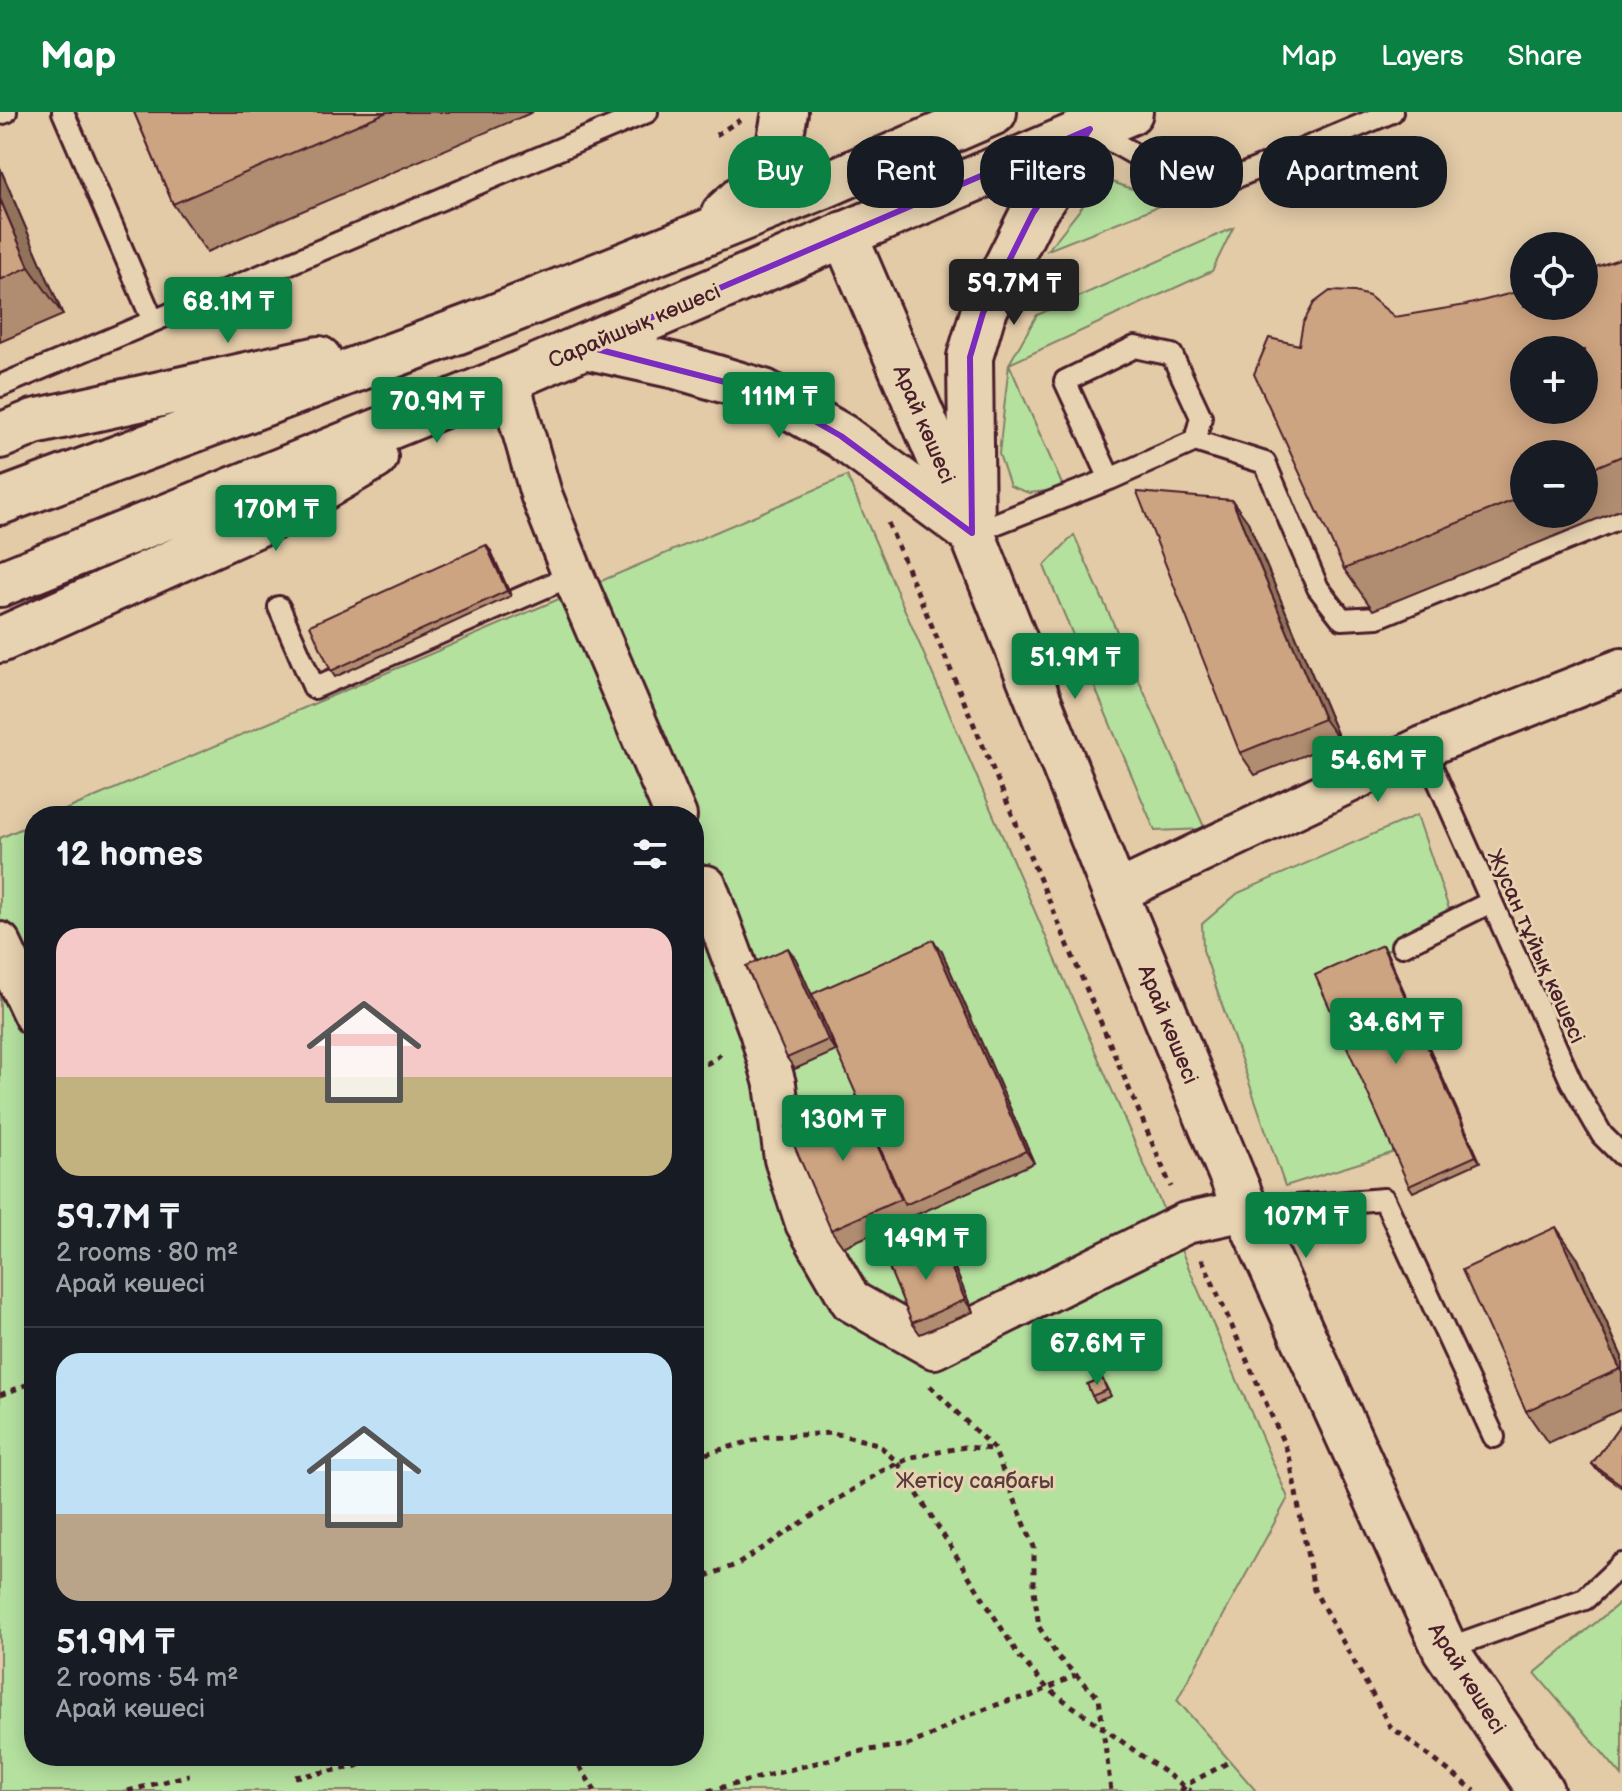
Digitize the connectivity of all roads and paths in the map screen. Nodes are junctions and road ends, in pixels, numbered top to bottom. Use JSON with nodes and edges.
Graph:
{"nodes":[{"id":1,"x":6,"y":112,"type":"edge"},
{"id":2,"x":63,"y":112,"type":"edge"},
{"id":3,"x":647,"y":112,"type":"edge"},
{"id":4,"x":788,"y":112,"type":"edge"},
{"id":5,"x":994,"y":112,"type":"edge"},
{"id":6,"x":1130,"y":112,"type":"edge"},
{"id":7,"x":1392,"y":112,"type":"edge"},
{"id":8,"x":0,"y":114,"type":"edge"},
{"id":9,"x":740,"y":120,"type":"dead end"},
{"id":10,"x":1090,"y":129,"type":"junction"},
{"id":11,"x":716,"y":135,"type":"dead end"},
{"id":12,"x":799,"y":136,"type":"edge"},
{"id":13,"x":831,"y":183,"type":"edge"},
{"id":14,"x":831,"y":204,"type":"edge"},
{"id":15,"x":767,"y":208,"type":"edge"},
{"id":16,"x":844,"y":234,"type":"junction"},
{"id":17,"x":690,"y":238,"type":"junction"},
{"id":18,"x":153,"y":321,"type":"junction"},
{"id":19,"x":477,"y":324,"type":"junction"},
{"id":20,"x":585,"y":346,"type":"junction"},
{"id":21,"x":508,"y":379,"type":"junction"},
{"id":22,"x":0,"y":386,"type":"edge"},
{"id":23,"x":0,"y":436,"type":"edge"},
{"id":24,"x":1195,"y":441,"type":"junction"},
{"id":25,"x":1110,"y":479,"type":"junction"},
{"id":26,"x":0,"y":502,"type":"edge"},
{"id":27,"x":1622,"y":517,"type":"edge"},
{"id":28,"x":886,"y":518,"type":"dead end"},
{"id":29,"x":972,"y":533,"type":"junction"},
{"id":30,"x":573,"y":575,"type":"junction"},
{"id":31,"x":0,"y":584,"type":"edge"},
{"id":32,"x":279,"y":607,"type":"dead end"},
{"id":33,"x":0,"y":640,"type":"edge"},
{"id":34,"x":1622,"y":669,"type":"edge"},
{"id":35,"x":1423,"y":747,"type":"junction"},
{"id":36,"x":672,"y":806,"type":"edge"},
{"id":37,"x":704,"y":893,"type":"edge"},
{"id":38,"x":1115,"y":893,"type":"junction"},
{"id":39,"x":1491,"y":902,"type":"junction"},
{"id":40,"x":0,"y":943,"type":"edge"},
{"id":41,"x":1402,"y":946,"type":"dead end"},
{"id":42,"x":24,"y":994,"type":"edge"},
{"id":43,"x":1622,"y":1155,"type":"edge"},
{"id":44,"x":1246,"y":1210,"type":"junction"},
{"id":45,"x":1186,"y":1223,"type":"junction"},
{"id":46,"x":934,"y":1348,"type":"junction"},
{"id":47,"x":24,"y":1386,"type":"edge"},
{"id":48,"x":0,"y":1395,"type":"edge"},
{"id":49,"x":1494,"y":1437,"type":"dead end"},
{"id":50,"x":994,"y":1449,"type":"junction"},
{"id":51,"x":704,"y":1454,"type":"edge"},
{"id":52,"x":898,"y":1463,"type":"junction"},
{"id":53,"x":1622,"y":1564,"type":"edge"},
{"id":54,"x":704,"y":1577,"type":"edge"},
{"id":55,"x":1445,"y":1649,"type":"junction"},
{"id":56,"x":1076,"y":1675,"type":"junction"},
{"id":57,"x":1047,"y":1688,"type":"junction"},
{"id":58,"x":1102,"y":1727,"type":"junction"},
{"id":59,"x":1231,"y":1761,"type":"dead end"},
{"id":60,"x":356,"y":1766,"type":"edge"},
{"id":61,"x":579,"y":1766,"type":"edge"},
{"id":62,"x":189,"y":1775,"type":"dead end"},
{"id":63,"x":295,"y":1777,"type":"dead end"},
{"id":64,"x":1188,"y":1788,"type":"edge"},
{"id":65,"x":128,"y":1791,"type":"edge"},
{"id":66,"x":595,"y":1791,"type":"edge"},
{"id":67,"x":708,"y":1791,"type":"edge"},
{"id":68,"x":1111,"y":1791,"type":"edge"},
{"id":69,"x":1181,"y":1791,"type":"edge"},
{"id":70,"x":1475,"y":1791,"type":"edge"},
{"id":71,"x":1541,"y":1791,"type":"edge"}],
"edges":[{"from":1,"to":8,"type":"lane"},
{"from":2,"to":18,"type":"lane"},
{"from":3,"to":18,"type":"lane"},
{"from":4,"to":12,"type":"main road","name":"Арай көшесі"},
{"from":4,"to":17,"type":"main road"},
{"from":5,"to":13,"type":"main road"},
{"from":6,"to":10,"type":"main road","name":"Сарайшық көшесі"},
{"from":7,"to":10,"type":"lane"},
{"from":9,"to":11,"type":"path"},
{"from":10,"to":16,"type":"main road","name":"Сарайшық көшесі"},
{"from":10,"to":29,"type":"main road"},
{"from":14,"to":16,"type":"main road","name":"Арай көшесі"},
{"from":15,"to":17,"type":"main road"},
{"from":16,"to":20,"type":"main road","name":"Сарайшық көшесі"},
{"from":16,"to":29,"type":"main road","name":"Арай көшесі"},
{"from":17,"to":19,"type":"main road"},
{"from":18,"to":22,"type":"lane"},
{"from":19,"to":23,"type":"main road"},
{"from":19,"to":26,"type":"main road"},
{"from":20,"to":21,"type":"main road","name":"Сарайшық көшесі"},
{"from":20,"to":29,"type":"main road"},
{"from":21,"to":30,"type":"street"},
{"from":21,"to":31,"type":"main road","name":"Сарайшық көшесі"},
{"from":21,"to":33,"type":"main road"},
{"from":24,"to":25,"type":"lane"},
{"from":24,"to":25,"type":"lane"},
{"from":24,"to":27,"type":"lane"},
{"from":25,"to":29,"type":"lane"},
{"from":28,"to":45,"type":"path"},
{"from":29,"to":38,"type":"main road","name":"Арай көшесі"},
{"from":30,"to":32,"type":"lane"},
{"from":30,"to":36,"type":"street"},
{"from":34,"to":35,"type":"street"},
{"from":35,"to":38,"type":"street"},
{"from":35,"to":39,"type":"lane","name":"Жусан тұйық көшесі"},
{"from":37,"to":46,"type":"street"},
{"from":38,"to":44,"type":"main road","name":"Арай көшесі"},
{"from":39,"to":41,"type":"lane"},
{"from":39,"to":43,"type":"lane","name":"Жусан тұйық көшесі"},
{"from":40,"to":42,"type":"street"},
{"from":44,"to":45,"type":"street"},
{"from":44,"to":49,"type":"lane"},
{"from":44,"to":55,"type":"main road","name":"Арай көшесі"},
{"from":45,"to":46,"type":"street"},
{"from":45,"to":70,"type":"path"},
{"from":46,"to":50,"type":"path"},
{"from":47,"to":48,"type":"path"},
{"from":50,"to":52,"type":"path"},
{"from":50,"to":56,"type":"path"},
{"from":51,"to":52,"type":"path"},
{"from":52,"to":54,"type":"path"},
{"from":52,"to":57,"type":"path"},
{"from":53,"to":55,"type":"lane"},
{"from":55,"to":71,"type":"main road","name":"Арай көшесі"},
{"from":56,"to":57,"type":"path"},
{"from":56,"to":58,"type":"path"},
{"from":57,"to":58,"type":"path"},
{"from":57,"to":67,"type":"path"},
{"from":58,"to":64,"type":"path"},
{"from":58,"to":68,"type":"path"},
{"from":59,"to":64,"type":"path"},
{"from":60,"to":63,"type":"path"},
{"from":61,"to":66,"type":"path"},
{"from":62,"to":65,"type":"path"},
{"from":64,"to":69,"type":"path"}]}
